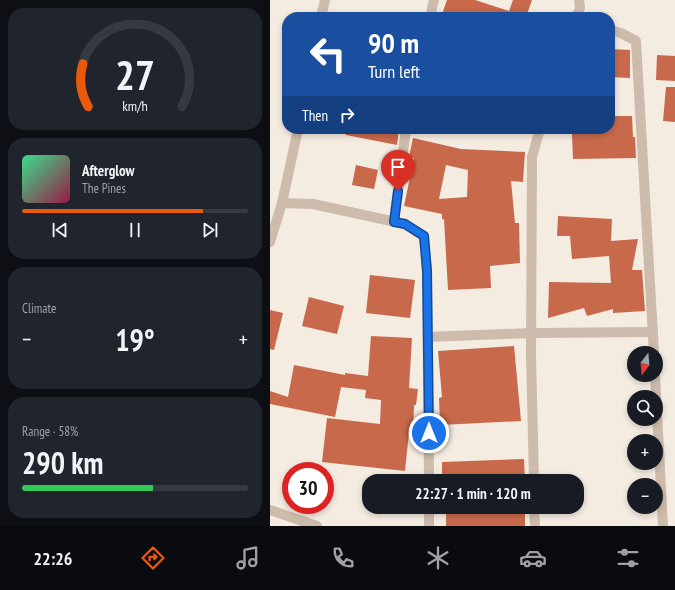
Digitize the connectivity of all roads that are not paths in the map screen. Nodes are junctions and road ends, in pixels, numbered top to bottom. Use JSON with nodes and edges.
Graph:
{"nodes":[{"id":1,"x":325,"y":0,"type":"edge"},
{"id":2,"x":434,"y":0,"type":"edge"},
{"id":3,"x":579,"y":0,"type":"edge"},
{"id":4,"x":322,"y":12,"type":"edge"},
{"id":5,"x":431,"y":12,"type":"edge"},
{"id":6,"x":578,"y":12,"type":"edge"},
{"id":7,"x":615,"y":31,"type":"edge"},
{"id":8,"x":297,"y":134,"type":"edge"},
{"id":9,"x":405,"y":134,"type":"edge"},
{"id":10,"x":539,"y":134,"type":"edge"},
{"id":11,"x":282,"y":203,"type":"junction"},
{"id":12,"x":394,"y":222,"type":"junction"},
{"id":13,"x":270,"y":242,"type":"edge"},
{"id":14,"x":653,"y":332,"type":"junction"},
{"id":15,"x":531,"y":333,"type":"junction"},
{"id":16,"x":428,"y":337,"type":"junction"},
{"id":17,"x":654,"y":346,"type":"edge"},
{"id":18,"x":655,"y":382,"type":"edge"},
{"id":19,"x":429,"y":474,"type":"edge"},
{"id":20,"x":534,"y":474,"type":"edge"},
{"id":21,"x":270,"y":510,"type":"edge"},
{"id":22,"x":429,"y":514,"type":"edge"},
{"id":23,"x":534,"y":514,"type":"edge"},
{"id":24,"x":317,"y":526,"type":"edge"},
{"id":25,"x":429,"y":526,"type":"edge"},
{"id":26,"x":534,"y":526,"type":"edge"},
{"id":27,"x":663,"y":526,"type":"edge"}],
"edges":[{"from":1,"to":4,"type":"street"},
{"from":2,"to":5,"type":"street"},
{"from":3,"to":6,"type":"street"},
{"from":7,"to":14,"type":"street"},
{"from":8,"to":11,"type":"street"},
{"from":9,"to":12,"type":"street"},
{"from":10,"to":15,"type":"street"},
{"from":11,"to":12,"type":"street"},
{"from":11,"to":13,"type":"street"},
{"from":12,"to":16,"type":"street"},
{"from":14,"to":15,"type":"street"},
{"from":14,"to":17,"type":"street"},
{"from":15,"to":16,"type":"street"},
{"from":15,"to":20,"type":"street"},
{"from":16,"to":19,"type":"street"},
{"from":18,"to":27,"type":"street"},
{"from":21,"to":24,"type":"street"},
{"from":22,"to":25,"type":"street"},
{"from":23,"to":26,"type":"street"}]}
